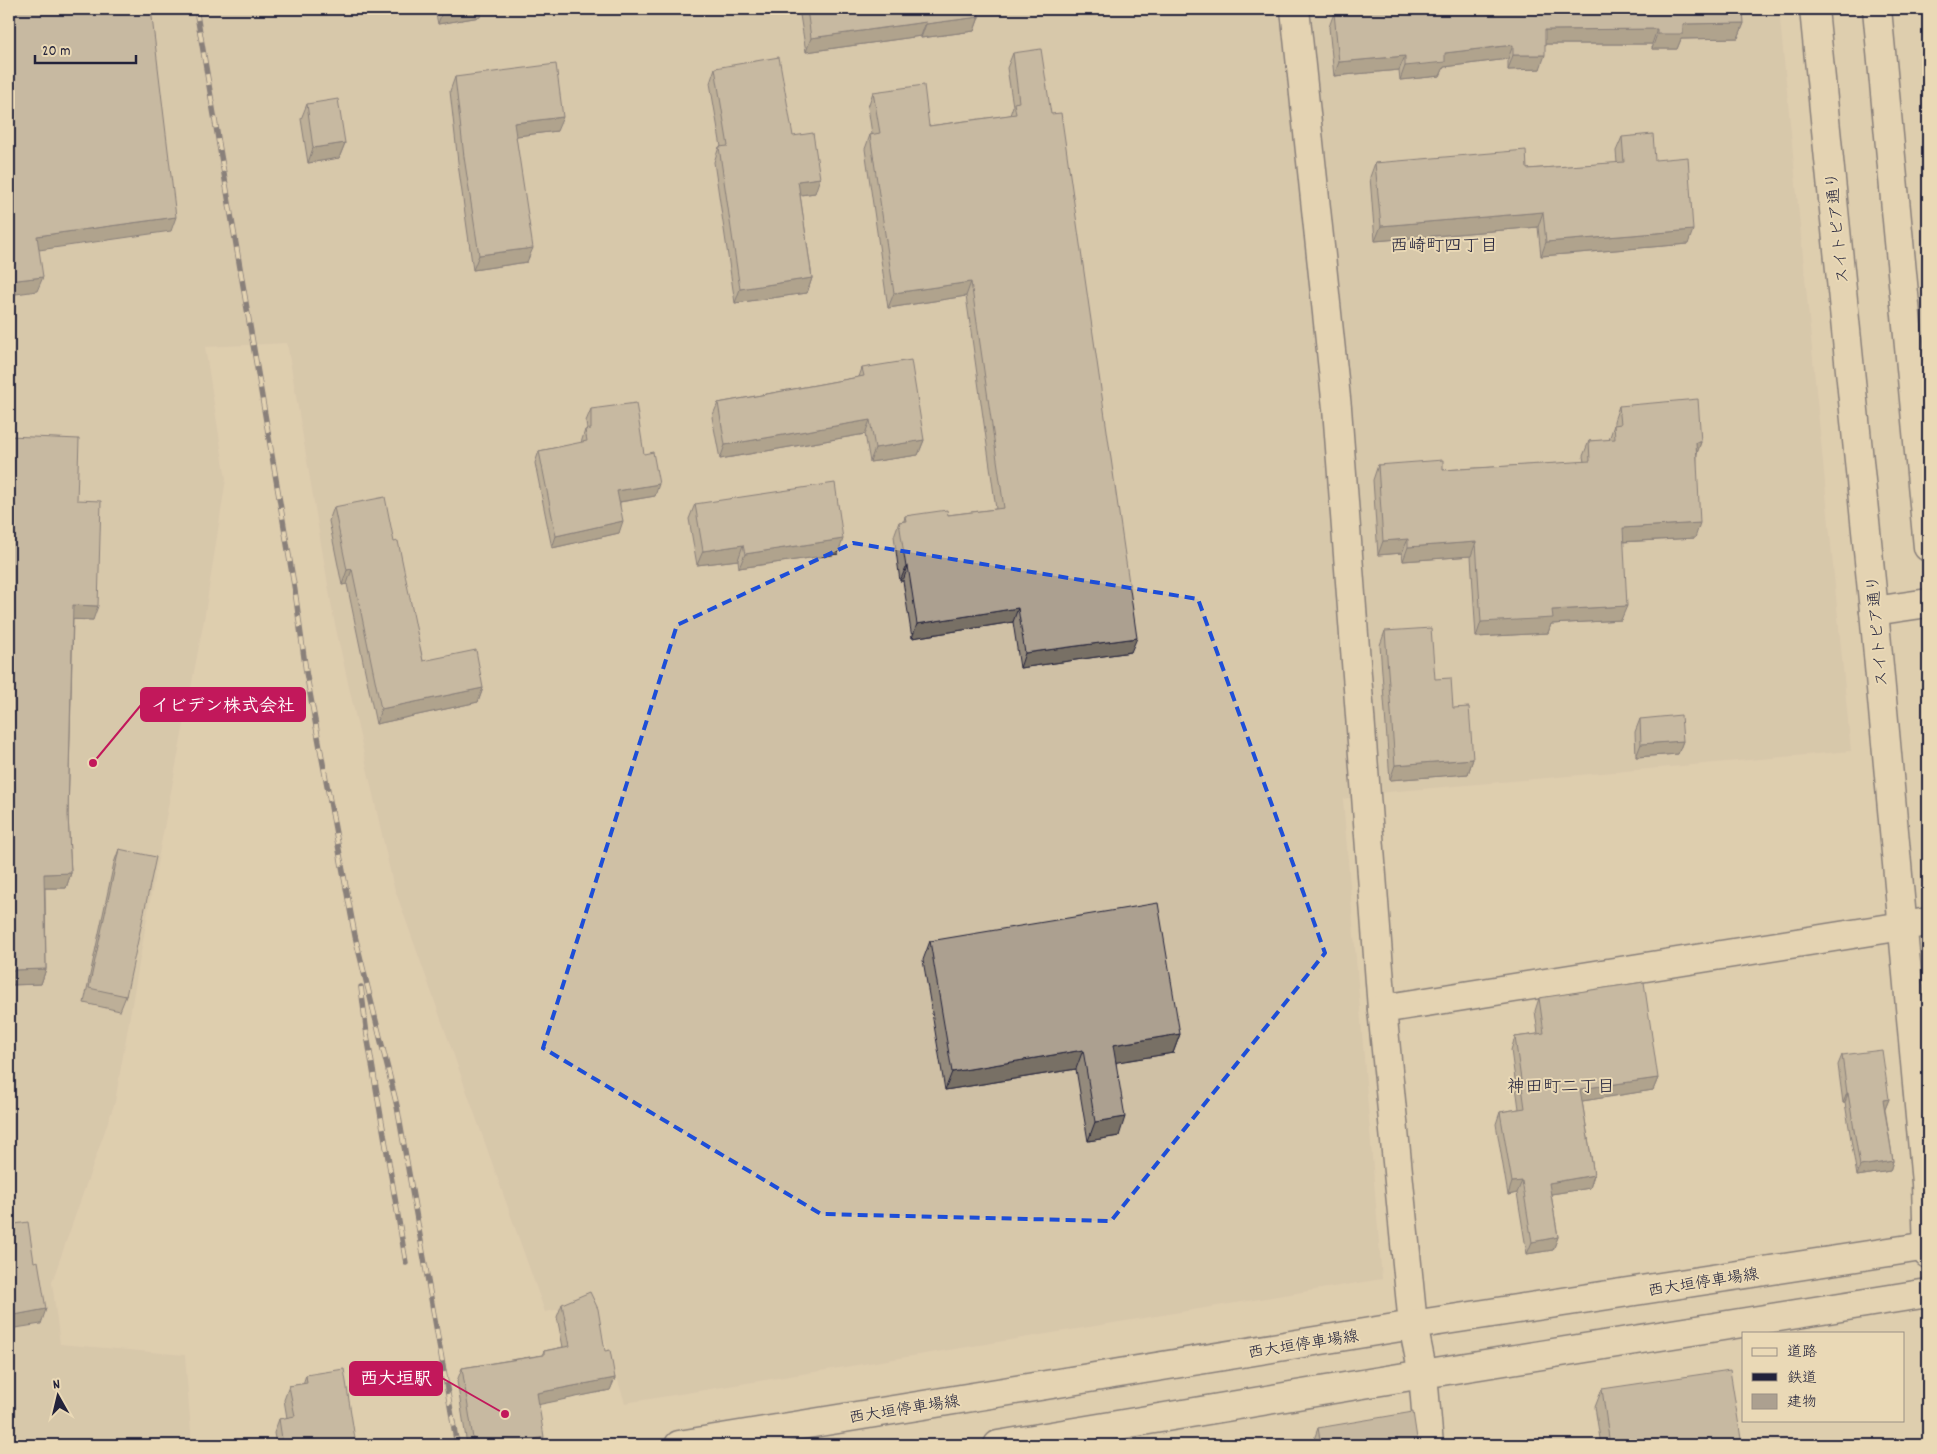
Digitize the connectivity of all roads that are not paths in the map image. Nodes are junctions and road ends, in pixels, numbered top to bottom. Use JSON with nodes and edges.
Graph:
{"nodes":[{"id":1,"x":1295,"y":9,"type":"edge"},
{"id":2,"x":1814,"y":9,"type":"edge"},
{"id":3,"x":1877,"y":9,"type":"edge"},
{"id":4,"x":1928,"y":547,"type":"edge"},
{"id":5,"x":1928,"y":603,"type":"edge"},
{"id":6,"x":1874,"y":611,"type":"junction"},
{"id":7,"x":1915,"y":924,"type":"edge"},
{"id":8,"x":1382,"y":1008,"type":"junction"},
{"id":9,"x":1928,"y":1246,"type":"edge"},
{"id":10,"x":1928,"y":1254,"type":"edge"},
{"id":11,"x":1928,"y":1293,"type":"edge"},
{"id":12,"x":1413,"y":1325,"type":"junction"},
{"id":13,"x":1423,"y":1374,"type":"junction"},
{"id":14,"x":679,"y":1445,"type":"edge"},
{"id":15,"x":998,"y":1445,"type":"edge"},
{"id":16,"x":1429,"y":1445,"type":"edge"}],
"edges":[{"from":1,"to":8,"type":"street"},
{"from":2,"to":6,"type":"street","name":"スイトピア通り"},
{"from":3,"to":4,"type":"street"},
{"from":5,"to":6,"type":"street"},
{"from":6,"to":7,"type":"street","name":"スイトピア通り"},
{"from":7,"to":8,"type":"street"},
{"from":7,"to":9,"type":"street","name":"スイトピア通り"},
{"from":8,"to":12,"type":"street"},
{"from":9,"to":10,"type":"street","name":"スイトピア通り"},
{"from":9,"to":12,"type":"street","name":"西大垣停車場線"},
{"from":11,"to":13,"type":"street"},
{"from":12,"to":13,"type":"street"},
{"from":12,"to":14,"type":"street","name":"西大垣停車場線"},
{"from":13,"to":15,"type":"street"},
{"from":13,"to":16,"type":"street"}]}
